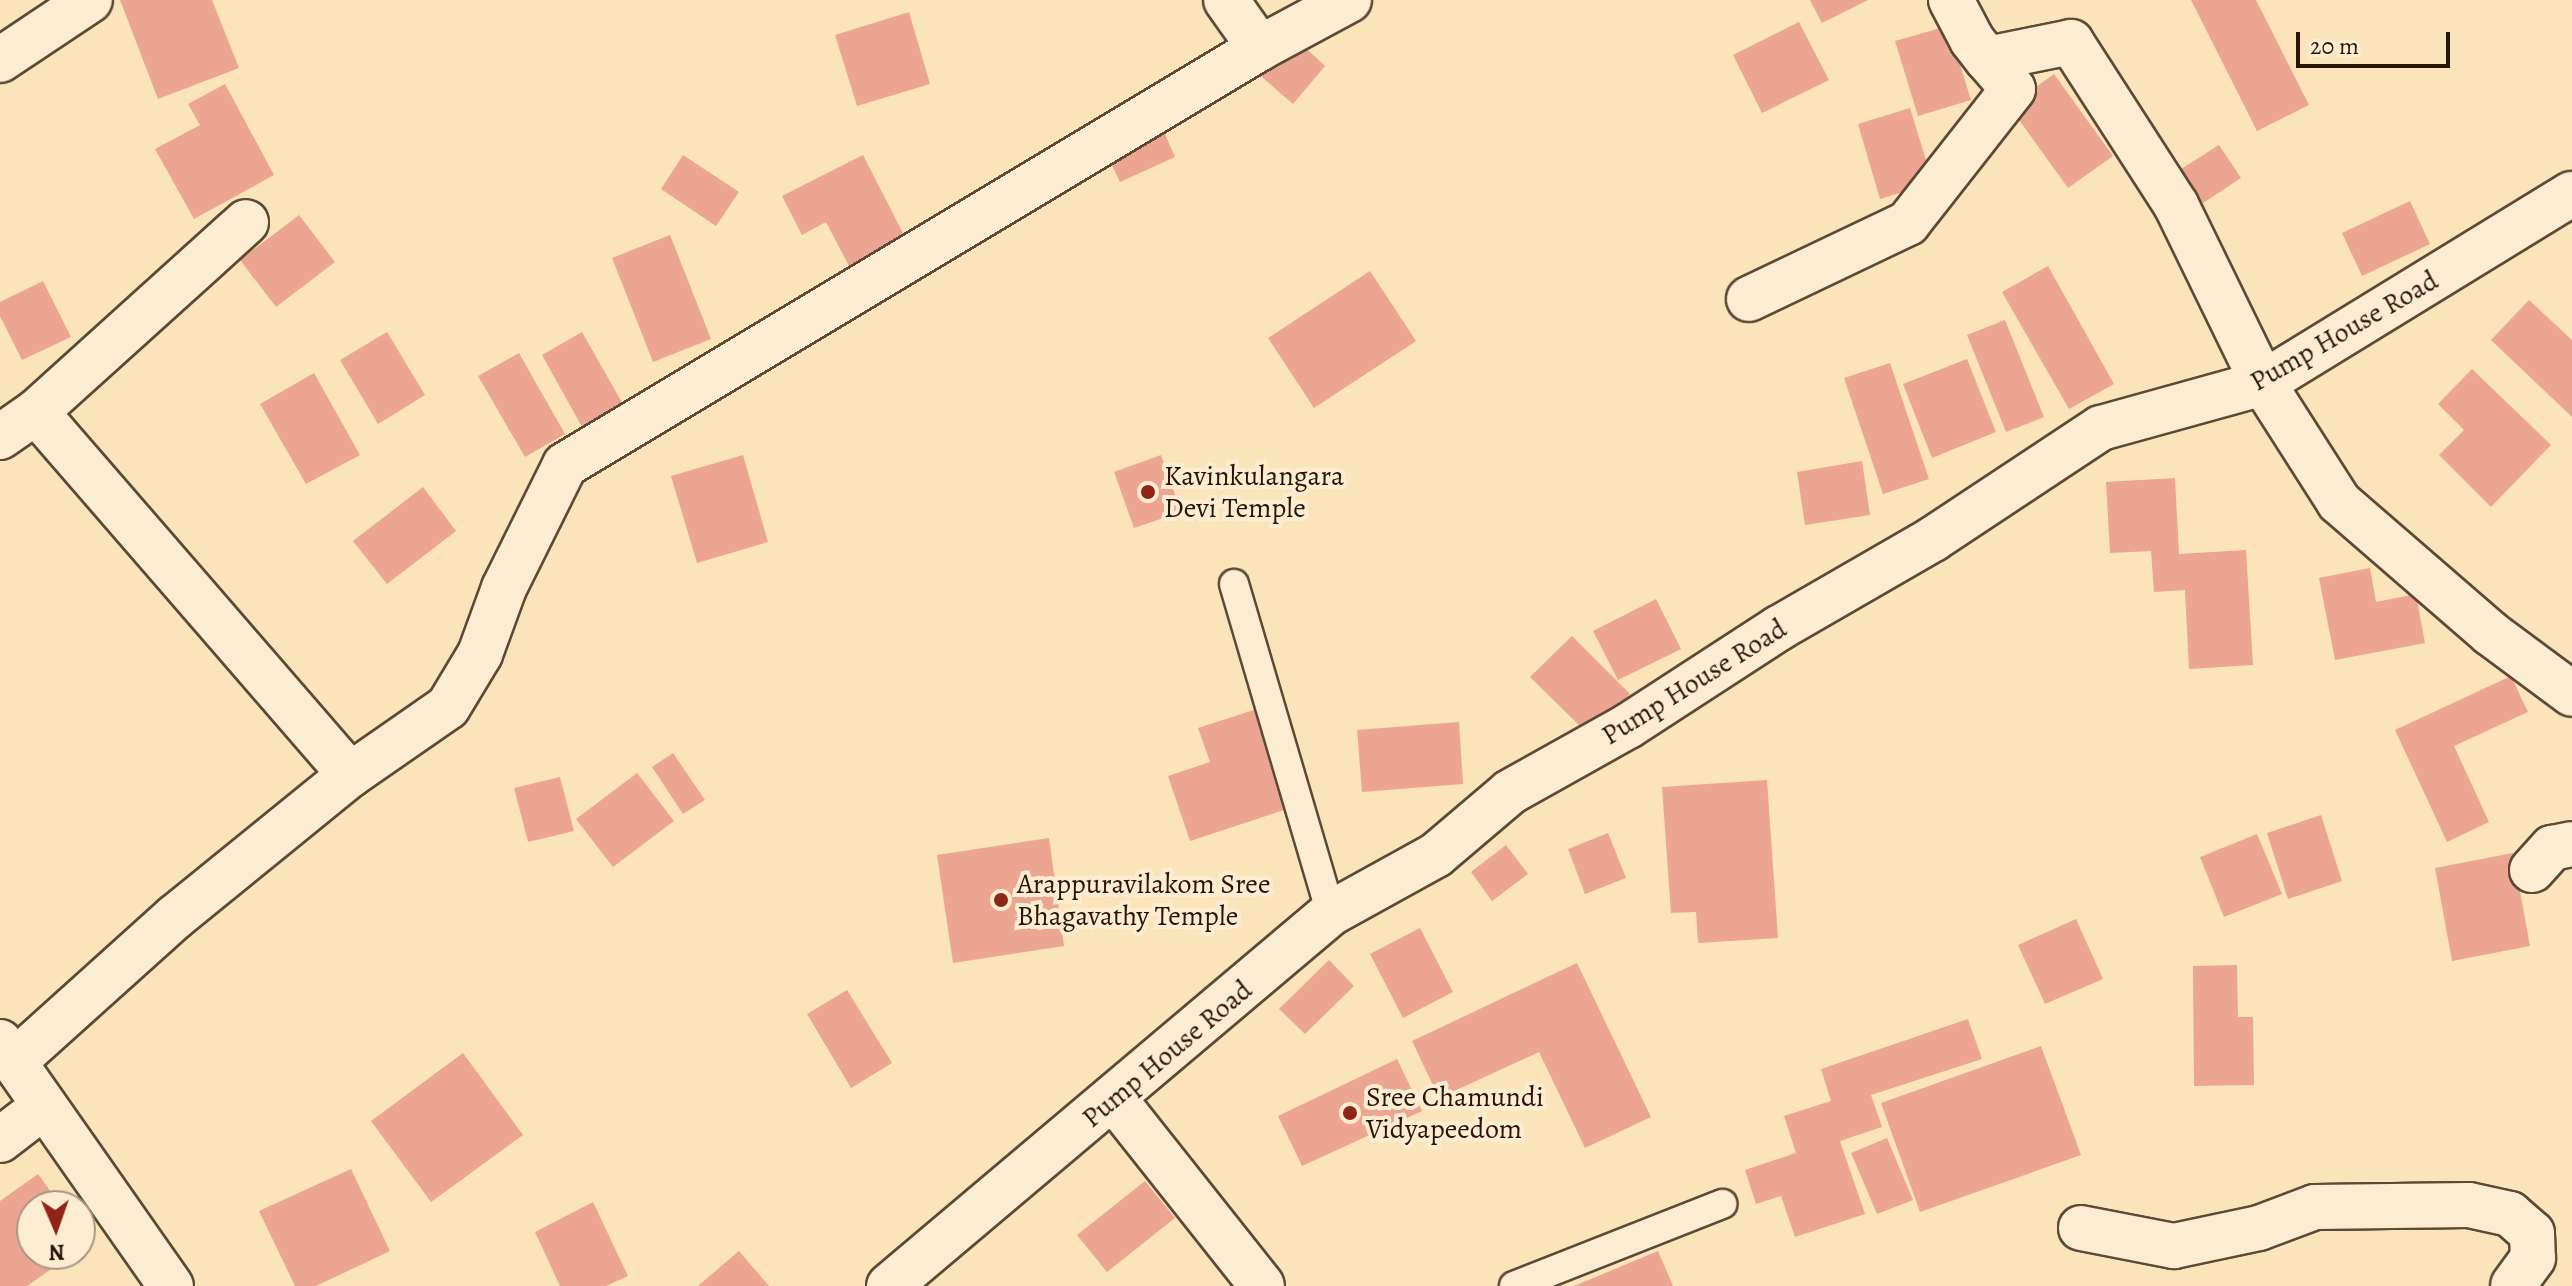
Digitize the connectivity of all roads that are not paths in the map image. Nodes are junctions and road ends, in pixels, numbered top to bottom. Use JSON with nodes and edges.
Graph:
{"nodes":[{"id":1,"x":90,"y":0,"type":"edge"},
{"id":2,"x":1226,"y":0,"type":"edge"},
{"id":3,"x":1349,"y":0,"type":"edge"},
{"id":4,"x":1951,"y":0,"type":"edge"},
{"id":5,"x":1260,"y":48,"type":"junction"},
{"id":6,"x":1987,"y":59,"type":"junction"},
{"id":7,"x":0,"y":60,"type":"edge"},
{"id":8,"x":2572,"y":194,"type":"edge"},
{"id":9,"x":246,"y":222,"type":"dead end"},
{"id":10,"x":1749,"y":299,"type":"dead end"},
{"id":11,"x":2263,"y":383,"type":"junction"},
{"id":12,"x":36,"y":412,"type":"junction"},
{"id":13,"x":0,"y":437,"type":"edge"},
{"id":14,"x":1234,"y":584,"type":"dead end"},
{"id":15,"x":2572,"y":694,"type":"edge"},
{"id":16,"x":350,"y":775,"type":"junction"},
{"id":17,"x":2572,"y":844,"type":"edge"},
{"id":18,"x":2532,"y":870,"type":"dead end"},
{"id":19,"x":1331,"y":913,"type":"junction"},
{"id":20,"x":8,"y":1051,"type":"edge"},
{"id":21,"x":1114,"y":1099,"type":"junction"},
{"id":22,"x":43,"y":1107,"type":"junction"},
{"id":23,"x":0,"y":1140,"type":"edge"},
{"id":24,"x":1722,"y":1204,"type":"dead end"},
{"id":25,"x":2081,"y":1228,"type":"dead end"},
{"id":26,"x":904,"y":1281,"type":"edge"},
{"id":27,"x":171,"y":1286,"type":"edge"},
{"id":28,"x":1262,"y":1286,"type":"edge"},
{"id":29,"x":1514,"y":1286,"type":"edge"},
{"id":30,"x":2513,"y":1286,"type":"edge"}],
"edges":[{"from":1,"to":7,"type":"street"},
{"from":2,"to":5,"type":"street"},
{"from":3,"to":5,"type":"street"},
{"from":4,"to":6,"type":"street"},
{"from":5,"to":16,"type":"street"},
{"from":6,"to":10,"type":"street"},
{"from":6,"to":11,"type":"street"},
{"from":8,"to":11,"type":"street","name":"Pump House Road"},
{"from":9,"to":12,"type":"street"},
{"from":11,"to":15,"type":"street"},
{"from":11,"to":19,"type":"street","name":"Pump House Road"},
{"from":12,"to":13,"type":"street"},
{"from":12,"to":16,"type":"street"},
{"from":14,"to":19,"type":"lane"},
{"from":16,"to":20,"type":"street"},
{"from":17,"to":18,"type":"street"},
{"from":19,"to":21,"type":"street","name":"Pump House Road"},
{"from":20,"to":22,"type":"street"},
{"from":21,"to":26,"type":"street","name":"Pump House Road"},
{"from":21,"to":28,"type":"street"},
{"from":22,"to":23,"type":"street"},
{"from":22,"to":27,"type":"street"},
{"from":24,"to":29,"type":"lane"},
{"from":25,"to":30,"type":"street"}]}
